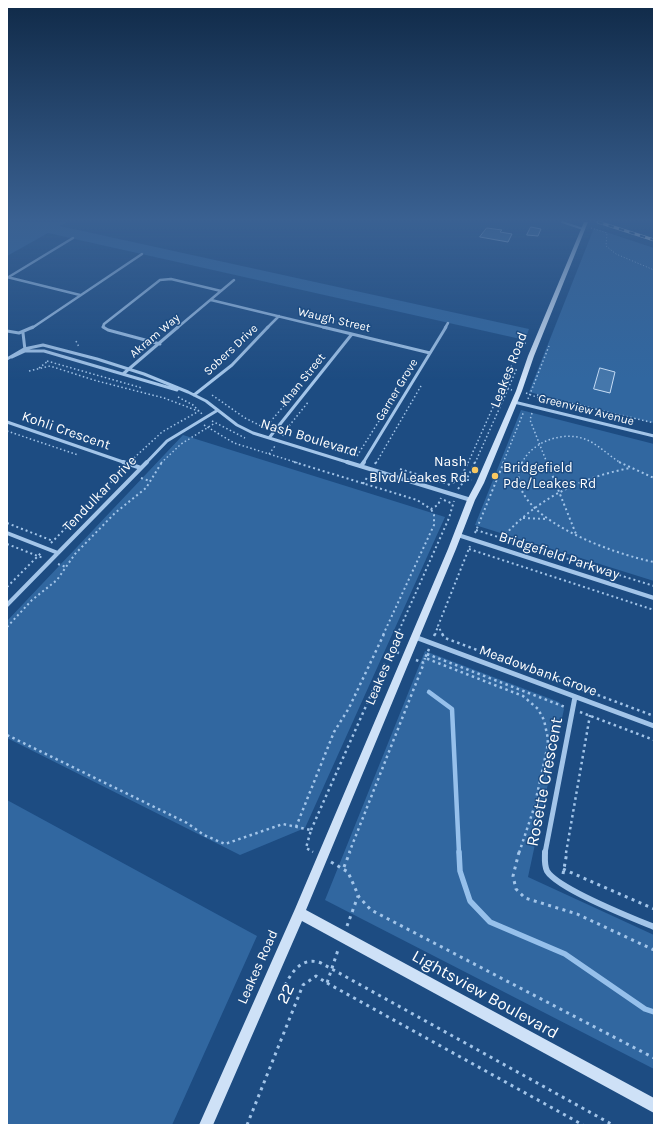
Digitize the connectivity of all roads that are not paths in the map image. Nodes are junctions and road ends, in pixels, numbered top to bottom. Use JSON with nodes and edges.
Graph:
{"nodes":[{"id":1,"x":111,"y":275,"type":"edge"},
{"id":2,"x":565,"y":275,"type":"edge"},
{"id":3,"x":7,"y":277,"type":"edge"},
{"id":4,"x":234,"y":280,"type":"dead end"},
{"id":5,"x":221,"y":291,"type":"junction"},
{"id":6,"x":80,"y":295,"type":"junction"},
{"id":7,"x":211,"y":300,"type":"junction"},
{"id":8,"x":279,"y":316,"type":"junction"},
{"id":9,"x":448,"y":322,"type":"dead end"},
{"id":10,"x":7,"y":331,"type":"edge"},
{"id":11,"x":23,"y":333,"type":"junction"},
{"id":12,"x":352,"y":334,"type":"junction"},
{"id":13,"x":160,"y":344,"type":"junction"},
{"id":14,"x":25,"y":350,"type":"junction"},
{"id":15,"x":430,"y":353,"type":"junction"},
{"id":16,"x":7,"y":359,"type":"edge"},
{"id":17,"x":130,"y":369,"type":"junction"},
{"id":18,"x":123,"y":374,"type":"junction"},
{"id":19,"x":194,"y":395,"type":"junction"},
{"id":20,"x":514,"y":402,"type":"junction"},
{"id":21,"x":218,"y":410,"type":"junction"},
{"id":22,"x":7,"y":422,"type":"edge"},
{"id":23,"x":654,"y":436,"type":"edge"},
{"id":24,"x":269,"y":438,"type":"junction"},
{"id":25,"x":361,"y":466,"type":"junction"},
{"id":26,"x":141,"y":468,"type":"junction"},
{"id":27,"x":471,"y":500,"type":"junction"},
{"id":28,"x":7,"y":532,"type":"edge"},
{"id":29,"x":458,"y":535,"type":"junction"},
{"id":30,"x":58,"y":553,"type":"junction"},
{"id":31,"x":654,"y":598,"type":"edge"},
{"id":32,"x":7,"y":605,"type":"edge"},
{"id":33,"x":415,"y":637,"type":"junction"},
{"id":34,"x":575,"y":697,"type":"junction"},
{"id":35,"x":654,"y":726,"type":"edge"},
{"id":36,"x":299,"y":913,"type":"junction"},
{"id":37,"x":654,"y":927,"type":"edge"},
{"id":38,"x":654,"y":1106,"type":"edge"},
{"id":39,"x":206,"y":1125,"type":"edge"}],
"edges":[{"from":1,"to":6,"type":"street"},
{"from":2,"to":20,"type":"street","name":"Leakes Road"},
{"from":3,"to":6,"type":"street"},
{"from":4,"to":5,"type":"street","name":"Akram Way"},
{"from":5,"to":7,"type":"street","name":"Akram Way"},
{"from":5,"to":13,"type":"street"},
{"from":6,"to":11,"type":"street"},
{"from":7,"to":8,"type":"street","name":"Waugh Street"},
{"from":7,"to":13,"type":"street","name":"Akram Way"},
{"from":8,"to":12,"type":"street","name":"Waugh Street"},
{"from":8,"to":19,"type":"street","name":"Sobers Drive"},
{"from":9,"to":15,"type":"street","name":"Garner Grove"},
{"from":10,"to":11,"type":"street"},
{"from":11,"to":14,"type":"street"},
{"from":12,"to":15,"type":"street","name":"Waugh Street"},
{"from":12,"to":24,"type":"street","name":"Khan Street"},
{"from":13,"to":17,"type":"street","name":"Akram Way"},
{"from":14,"to":16,"type":"street"},
{"from":14,"to":17,"type":"street","name":"Nash Boulevard"},
{"from":14,"to":18,"type":"street","name":"Nash Boulevard"},
{"from":15,"to":25,"type":"street","name":"Garner Grove"},
{"from":17,"to":18,"type":"street","name":"Akram Way"},
{"from":17,"to":19,"type":"street","name":"Nash Boulevard"},
{"from":18,"to":19,"type":"street","name":"Nash Boulevard"},
{"from":19,"to":21,"type":"street","name":"Nash Boulevard"},
{"from":20,"to":23,"type":"street","name":"Greenview Avenue"},
{"from":20,"to":27,"type":"street","name":"Leakes Road"},
{"from":21,"to":24,"type":"street","name":"Nash Boulevard"},
{"from":21,"to":26,"type":"street","name":"Tendulkar Drive"},
{"from":22,"to":26,"type":"street","name":"Kohli Crescent"},
{"from":24,"to":25,"type":"street","name":"Nash Boulevard"},
{"from":25,"to":27,"type":"street","name":"Nash Boulevard"},
{"from":26,"to":30,"type":"street","name":"Tendulkar Drive"},
{"from":27,"to":29,"type":"street","name":"Leakes Road"},
{"from":28,"to":30,"type":"street"},
{"from":29,"to":31,"type":"street","name":"Bridgefield Parkway"},
{"from":29,"to":33,"type":"street","name":"Leakes Road"},
{"from":30,"to":32,"type":"street","name":"Tendulkar Drive"},
{"from":33,"to":34,"type":"street","name":"Meadowbank Grove"},
{"from":33,"to":36,"type":"street","name":"Leakes Road"},
{"from":34,"to":35,"type":"street","name":"Meadowbank Grove"},
{"from":34,"to":37,"type":"street","name":"Rosette Crescent"},
{"from":36,"to":38,"type":"street","name":"Lightsview Boulevard"},
{"from":36,"to":39,"type":"street","name":"Leakes Road"}]}
